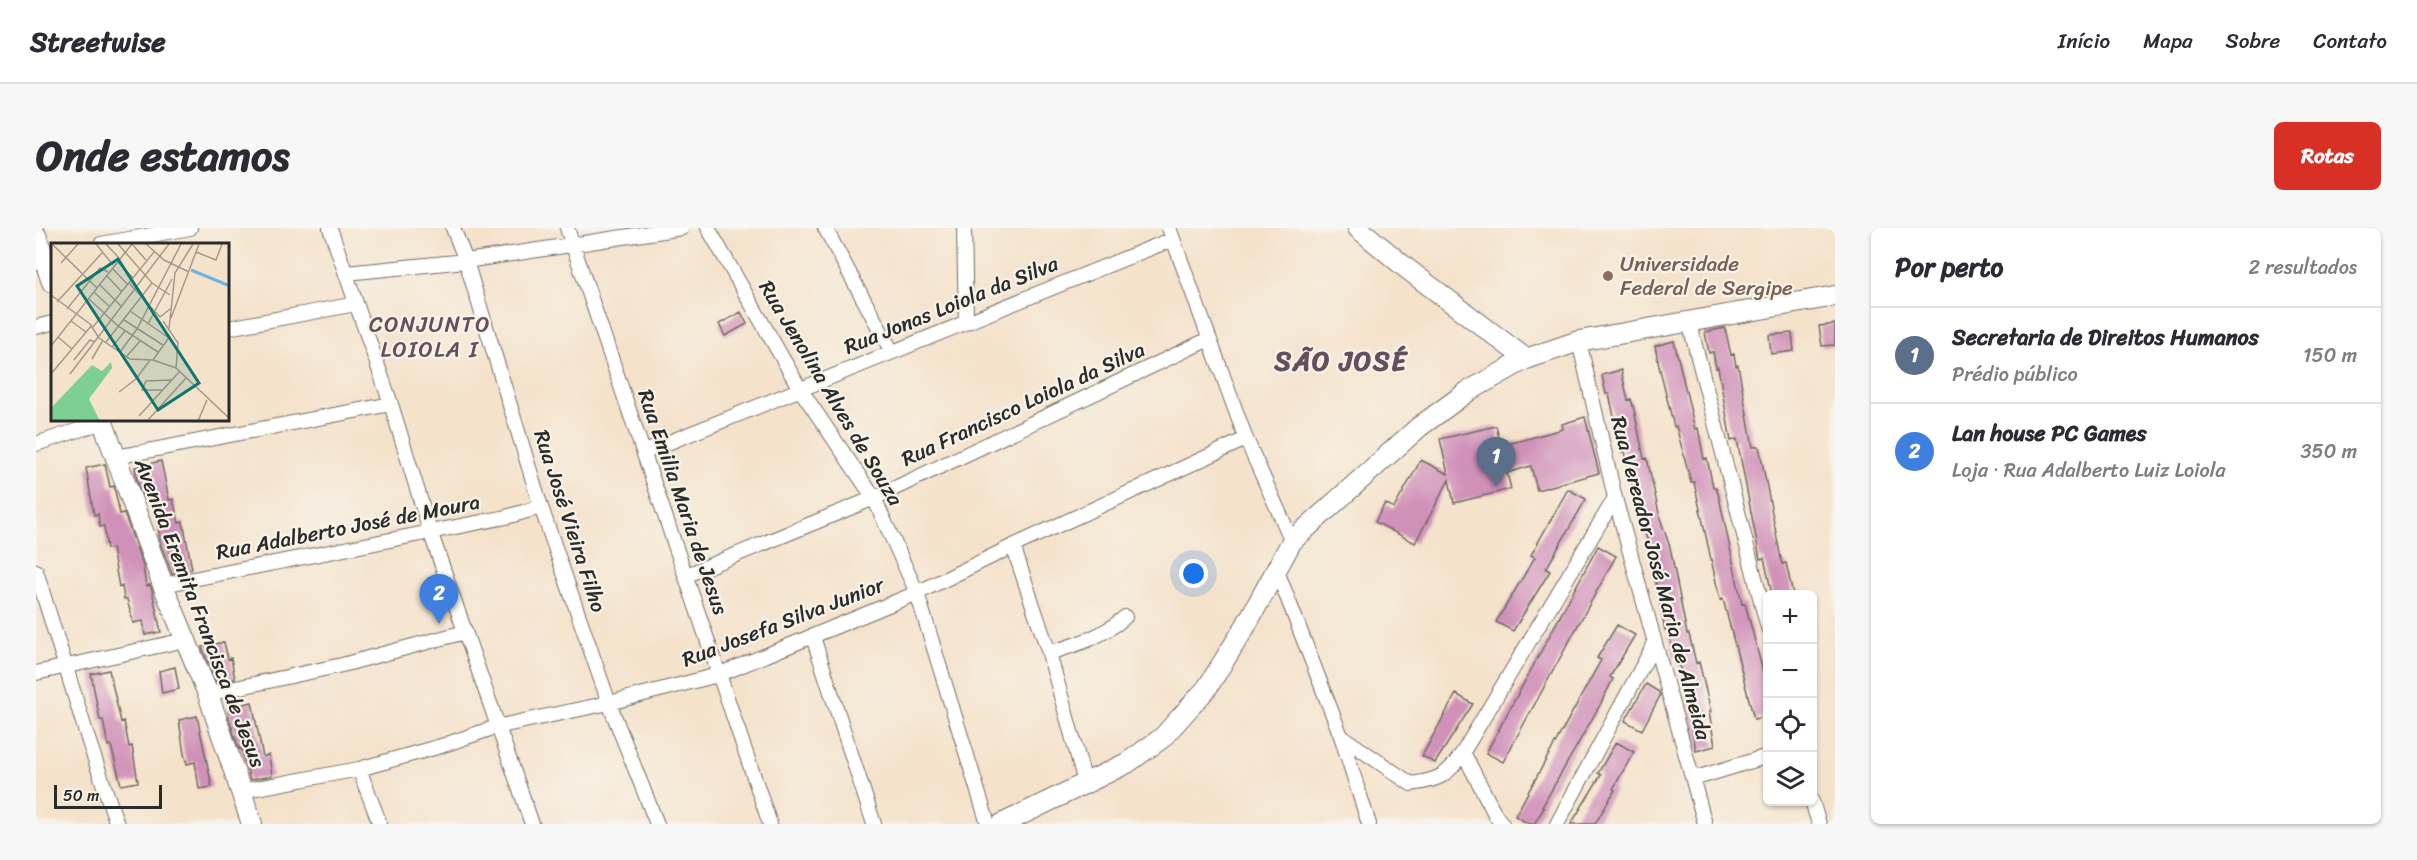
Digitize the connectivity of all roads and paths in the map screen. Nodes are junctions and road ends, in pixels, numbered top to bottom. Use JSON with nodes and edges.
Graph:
{"nodes":[{"id":1,"x":190,"y":228,"type":"edge"},
{"id":2,"x":330,"y":228,"type":"edge"},
{"id":3,"x":453,"y":228,"type":"edge"},
{"id":4,"x":567,"y":228,"type":"edge"},
{"id":5,"x":682,"y":228,"type":"edge"},
{"id":6,"x":708,"y":228,"type":"edge"},
{"id":7,"x":825,"y":228,"type":"edge"},
{"id":8,"x":964,"y":228,"type":"edge"},
{"id":9,"x":1359,"y":228,"type":"edge"},
{"id":10,"x":1171,"y":233,"type":"edge"},
{"id":11,"x":36,"y":235,"type":"edge"},
{"id":12,"x":107,"y":243,"type":"edge"},
{"id":13,"x":573,"y":244,"type":"junction"},
{"id":14,"x":48,"y":254,"type":"edge"},
{"id":15,"x":466,"y":261,"type":"junction"},
{"id":16,"x":346,"y":273,"type":"junction"},
{"id":17,"x":51,"y":275,"type":"edge"},
{"id":18,"x":1835,"y":296,"type":"edge"},
{"id":19,"x":356,"y":304,"type":"junction"},
{"id":20,"x":966,"y":322,"type":"junction"},
{"id":21,"x":1689,"y":322,"type":"junction"},
{"id":22,"x":51,"y":323,"type":"edge"},
{"id":23,"x":36,"y":327,"type":"edge"},
{"id":24,"x":230,"y":328,"type":"edge"},
{"id":25,"x":1209,"y":339,"type":"junction"},
{"id":26,"x":1579,"y":341,"type":"junction"},
{"id":27,"x":892,"y":352,"type":"junction"},
{"id":28,"x":1526,"y":359,"type":"junction"},
{"id":29,"x":800,"y":389,"type":"junction"},
{"id":30,"x":390,"y":404,"type":"junction"},
{"id":31,"x":99,"y":422,"type":"edge"},
{"id":32,"x":102,"y":422,"type":"edge"},
{"id":33,"x":1246,"y":439,"type":"junction"},
{"id":34,"x":36,"y":444,"type":"edge"},
{"id":35,"x":645,"y":452,"type":"junction"},
{"id":36,"x":116,"y":457,"type":"junction"},
{"id":37,"x":874,"y":498,"type":"junction"},
{"id":38,"x":1615,"y":498,"type":"junction"},
{"id":39,"x":541,"y":507,"type":"junction"},
{"id":40,"x":430,"y":531,"type":"junction"},
{"id":41,"x":1292,"y":541,"type":"junction"},
{"id":42,"x":1013,"y":546,"type":"junction"},
{"id":43,"x":36,"y":571,"type":"edge"},
{"id":44,"x":1277,"y":571,"type":"junction"},
{"id":45,"x":687,"y":574,"type":"junction"},
{"id":46,"x":163,"y":585,"type":"junction"},
{"id":47,"x":917,"y":592,"type":"junction"},
{"id":48,"x":1763,"y":612,"type":"edge"},
{"id":49,"x":1125,"y":617,"type":"dead end"},
{"id":50,"x":465,"y":632,"type":"junction"},
{"id":51,"x":813,"y":637,"type":"junction"},
{"id":52,"x":185,"y":640,"type":"junction"},
{"id":53,"x":1655,"y":643,"type":"junction"},
{"id":54,"x":1049,"y":653,"type":"junction"},
{"id":55,"x":68,"y":667,"type":"junction"},
{"id":56,"x":36,"y":673,"type":"edge"},
{"id":57,"x":718,"y":675,"type":"junction"},
{"id":58,"x":208,"y":694,"type":"junction"},
{"id":59,"x":609,"y":703,"type":"junction"},
{"id":60,"x":496,"y":727,"type":"junction"},
{"id":61,"x":1341,"y":736,"type":"junction"},
{"id":62,"x":1463,"y":752,"type":"junction"},
{"id":63,"x":1763,"y":757,"type":"edge"},
{"id":64,"x":359,"y":769,"type":"junction"},
{"id":65,"x":1693,"y":779,"type":"junction"},
{"id":66,"x":1085,"y":782,"type":"junction"},
{"id":67,"x":241,"y":791,"type":"junction"},
{"id":68,"x":1814,"y":806,"type":"edge"},
{"id":69,"x":117,"y":824,"type":"edge"},
{"id":70,"x":252,"y":824,"type":"edge"},
{"id":71,"x":380,"y":824,"type":"edge"},
{"id":72,"x":532,"y":824,"type":"edge"},
{"id":73,"x":657,"y":824,"type":"edge"},
{"id":74,"x":770,"y":824,"type":"edge"},
{"id":75,"x":874,"y":824,"type":"edge"},
{"id":76,"x":988,"y":824,"type":"edge"},
{"id":77,"x":1002,"y":824,"type":"edge"},
{"id":78,"x":1370,"y":824,"type":"edge"},
{"id":79,"x":1502,"y":824,"type":"edge"},
{"id":80,"x":1557,"y":824,"type":"edge"},
{"id":81,"x":1705,"y":824,"type":"edge"},
{"id":82,"x":1819,"y":824,"type":"edge"}],
"edges":[{"from":1,"to":12,"type":"street"},
{"from":2,"to":16,"type":"street"},
{"from":3,"to":15,"type":"street","name":"Rua José Vieira Filho"},
{"from":4,"to":13,"type":"street","name":"Rua Emilia Maria de Jesus"},
{"from":5,"to":13,"type":"street"},
{"from":6,"to":29,"type":"street","name":"Rua Jenolina Alves de Souza"},
{"from":7,"to":27,"type":"street"},
{"from":8,"to":20,"type":"street"},
{"from":9,"to":28,"type":"street"},
{"from":10,"to":20,"type":"street","name":"Rua Jonas Loiola da Silva"},
{"from":10,"to":25,"type":"street"},
{"from":11,"to":14,"type":"street"},
{"from":13,"to":15,"type":"street"},
{"from":13,"to":35,"type":"street","name":"Rua Emilia Maria de Jesus"},
{"from":14,"to":17,"type":"street"},
{"from":15,"to":16,"type":"street"},
{"from":15,"to":39,"type":"street","name":"Rua José Vieira Filho"},
{"from":16,"to":19,"type":"street"},
{"from":18,"to":21,"type":"street"},
{"from":19,"to":24,"type":"street"},
{"from":19,"to":30,"type":"street"},
{"from":20,"to":27,"type":"street","name":"Rua Jonas Loiola da Silva"},
{"from":21,"to":26,"type":"street"},
{"from":21,"to":48,"type":"street"},
{"from":22,"to":23,"type":"street"},
{"from":25,"to":33,"type":"street"},
{"from":25,"to":37,"type":"street","name":"Rua Francisco Loiola da Silva"},
{"from":26,"to":28,"type":"street"},
{"from":26,"to":38,"type":"street","name":"Rua Vereador José Maria de Almeida"},
{"from":27,"to":29,"type":"street","name":"Rua Jonas Loiola da Silva"},
{"from":28,"to":41,"type":"street"},
{"from":29,"to":35,"type":"street","name":"Rua Jonas Loiola da Silva"},
{"from":29,"to":37,"type":"street","name":"Rua Jenolina Alves de Souza"},
{"from":30,"to":36,"type":"street"},
{"from":30,"to":40,"type":"street"},
{"from":31,"to":34,"type":"street"},
{"from":32,"to":36,"type":"street","name":"Avenida Eremita Francisca de Jesus"},
{"from":33,"to":41,"type":"street"},
{"from":33,"to":42,"type":"street","name":"Rua Josefa Silva Junior"},
{"from":35,"to":45,"type":"street","name":"Rua Emilia Maria de Jesus"},
{"from":36,"to":46,"type":"street","name":"Avenida Eremita Francisca de Jesus"},
{"from":37,"to":45,"type":"street","name":"Rua Francisco Loiola da Silva"},
{"from":37,"to":47,"type":"street","name":"Rua Jenolina Alves de Souza"},
{"from":38,"to":53,"type":"street","name":"Rua Vereador José Maria de Almeida"},
{"from":38,"to":62,"type":"street"},
{"from":39,"to":40,"type":"street","name":"Rua Adalberto José de Moura"},
{"from":39,"to":59,"type":"street","name":"Rua José Vieira Filho"},
{"from":40,"to":46,"type":"street","name":"Rua Adalberto José de Moura"},
{"from":40,"to":50,"type":"street"},
{"from":41,"to":44,"type":"street"},
{"from":42,"to":47,"type":"street","name":"Rua Josefa Silva Junior"},
{"from":42,"to":54,"type":"street"},
{"from":43,"to":55,"type":"street"},
{"from":44,"to":61,"type":"street"},
{"from":44,"to":66,"type":"street"},
{"from":45,"to":57,"type":"street","name":"Rua Emilia Maria de Jesus"},
{"from":46,"to":52,"type":"street","name":"Avenida Eremita Francisca de Jesus"},
{"from":47,"to":51,"type":"street","name":"Rua Josefa Silva Junior"},
{"from":47,"to":76,"type":"street","name":"Rua Jenolina Alves de Souza"},
{"from":49,"to":54,"type":"street"},
{"from":50,"to":58,"type":"street"},
{"from":50,"to":60,"type":"street"},
{"from":51,"to":57,"type":"street","name":"Rua Josefa Silva Junior"},
{"from":51,"to":75,"type":"street"},
{"from":52,"to":55,"type":"street"},
{"from":52,"to":58,"type":"street","name":"Avenida Eremita Francisca de Jesus"},
{"from":53,"to":65,"type":"street","name":"Rua Vereador José Maria de Almeida"},
{"from":53,"to":80,"type":"street"},
{"from":54,"to":66,"type":"street"},
{"from":55,"to":56,"type":"street"},
{"from":55,"to":69,"type":"street"},
{"from":57,"to":59,"type":"street","name":"Rua Josefa Silva Junior"},
{"from":57,"to":74,"type":"street","name":"Rua Emilia Maria de Jesus"},
{"from":58,"to":67,"type":"street","name":"Avenida Eremita Francisca de Jesus"},
{"from":59,"to":60,"type":"street","name":"Rua Josefa Silva Junior"},
{"from":59,"to":73,"type":"street","name":"Rua José Vieira Filho"},
{"from":60,"to":64,"type":"street","name":"Rua Josefa Silva Junior"},
{"from":60,"to":72,"type":"street"},
{"from":61,"to":62,"type":"street"},
{"from":61,"to":78,"type":"street"},
{"from":62,"to":79,"type":"street"},
{"from":63,"to":65,"type":"street"},
{"from":64,"to":67,"type":"street","name":"Rua Josefa Silva Junior"},
{"from":64,"to":71,"type":"street"},
{"from":65,"to":81,"type":"street","name":"Rua Vereador José Maria de Almeida"},
{"from":66,"to":77,"type":"street"},
{"from":67,"to":70,"type":"street","name":"Avenida Eremita Francisca de Jesus"},
{"from":68,"to":82,"type":"street"}]}
